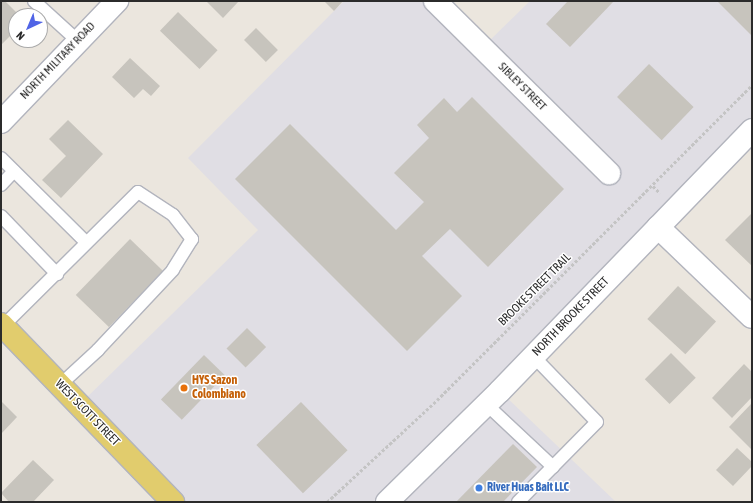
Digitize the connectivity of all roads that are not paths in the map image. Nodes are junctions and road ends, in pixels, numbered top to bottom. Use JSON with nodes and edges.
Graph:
{"nodes":[{"id":1,"x":34,"y":1,"type":"edge"},
{"id":2,"x":117,"y":1,"type":"edge"},
{"id":3,"x":435,"y":1,"type":"edge"},
{"id":4,"x":78,"y":41,"type":"junction"},
{"id":5,"x":1,"y":122,"type":"edge"},
{"id":6,"x":752,"y":130,"type":"edge"},
{"id":7,"x":1,"y":158,"type":"edge"},
{"id":8,"x":14,"y":171,"type":"junction"},
{"id":9,"x":609,"y":173,"type":"dead end"},
{"id":10,"x":1,"y":185,"type":"edge"},
{"id":11,"x":1,"y":216,"type":"edge"},
{"id":12,"x":658,"y":227,"type":"junction"},
{"id":13,"x":86,"y":242,"type":"junction"},
{"id":14,"x":57,"y":274,"type":"junction"},
{"id":15,"x":752,"y":317,"type":"edge"},
{"id":16,"x":2,"y":325,"type":"edge"},
{"id":17,"x":533,"y":356,"type":"junction"},
{"id":18,"x":60,"y":385,"type":"junction"},
{"id":19,"x":486,"y":404,"type":"junction"},
{"id":20,"x":553,"y":467,"type":"junction"},
{"id":21,"x":173,"y":502,"type":"edge"},
{"id":22,"x":387,"y":502,"type":"edge"},
{"id":23,"x":518,"y":502,"type":"edge"}],
"edges":[{"from":1,"to":4,"type":"lane"},
{"from":2,"to":4,"type":"street","name":"NORTH MILITARY ROAD"},
{"from":3,"to":9,"type":"street","name":"SIBLEY STREET"},
{"from":4,"to":5,"type":"street","name":"NORTH MILITARY ROAD"},
{"from":6,"to":12,"type":"street","name":"NORTH BROOKE STREET"},
{"from":7,"to":8,"type":"lane"},
{"from":8,"to":10,"type":"lane"},
{"from":8,"to":13,"type":"lane"},
{"from":11,"to":14,"type":"lane"},
{"from":12,"to":15,"type":"street"},
{"from":12,"to":17,"type":"street","name":"NORTH BROOKE STREET"},
{"from":13,"to":14,"type":"lane"},
{"from":13,"to":18,"type":"lane"},
{"from":14,"to":16,"type":"lane"},
{"from":16,"to":18,"type":"main road","name":"WEST SCOTT STREET"},
{"from":17,"to":19,"type":"street","name":"NORTH BROOKE STREET"},
{"from":17,"to":20,"type":"lane"},
{"from":18,"to":21,"type":"main road","name":"WEST SCOTT STREET"},
{"from":19,"to":20,"type":"lane"},
{"from":19,"to":22,"type":"street","name":"NORTH BROOKE STREET"},
{"from":20,"to":23,"type":"lane"}]}
